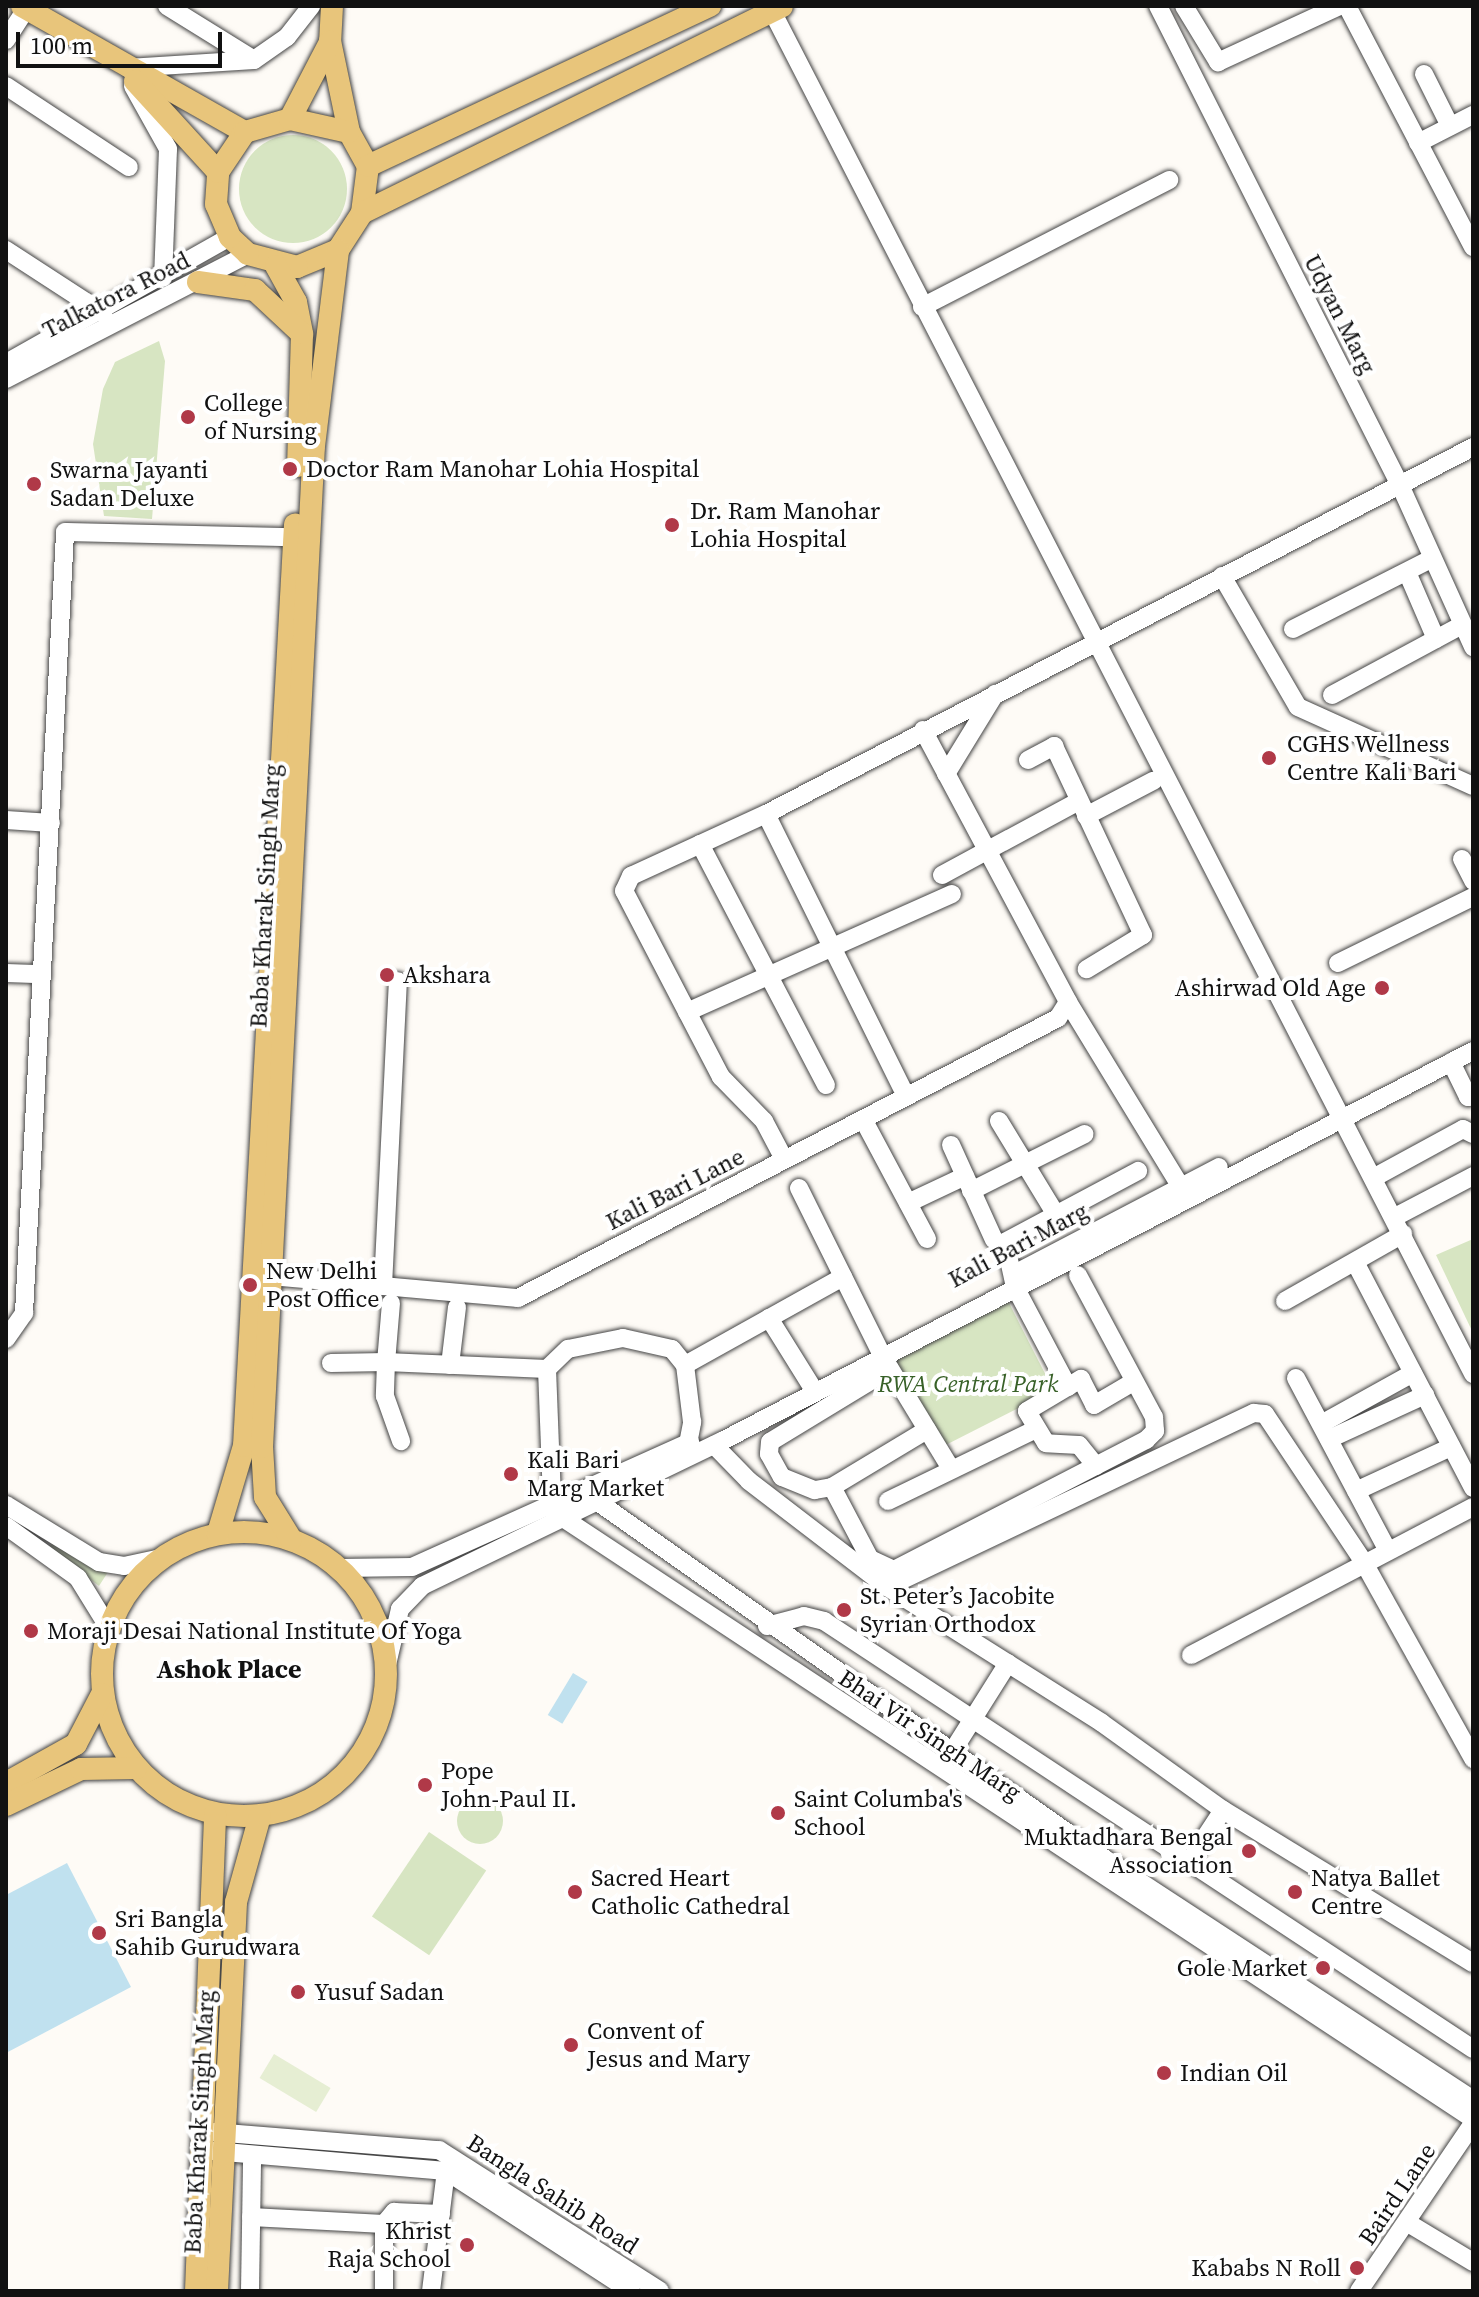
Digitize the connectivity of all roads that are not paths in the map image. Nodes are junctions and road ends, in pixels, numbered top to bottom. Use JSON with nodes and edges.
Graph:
{"nodes":[{"id":1,"x":167,"y":6,"type":"edge"},
{"id":2,"x":311,"y":6,"type":"edge"},
{"id":3,"x":332,"y":6,"type":"edge"},
{"id":4,"x":1158,"y":6,"type":"edge"},
{"id":5,"x":1184,"y":6,"type":"edge"},
{"id":6,"x":1339,"y":6,"type":"edge"},
{"id":7,"x":1347,"y":6,"type":"edge"},
{"id":8,"x":25,"y":7,"type":"edge"},
{"id":9,"x":704,"y":7,"type":"edge"},
{"id":10,"x":777,"y":8,"type":"edge"},
{"id":11,"x":6,"y":40,"type":"edge"},
{"id":12,"x":330,"y":41,"type":"junction"},
{"id":13,"x":254,"y":60,"type":"junction"},
{"id":14,"x":123,"y":69,"type":"junction"},
{"id":15,"x":1424,"y":74,"type":"dead end"},
{"id":16,"x":6,"y":86,"type":"edge"},
{"id":17,"x":1473,"y":115,"type":"edge"},
{"id":18,"x":290,"y":119,"type":"junction"},
{"id":19,"x":1450,"y":126,"type":"junction"},
{"id":20,"x":245,"y":132,"type":"junction"},
{"id":21,"x":349,"y":132,"type":"junction"},
{"id":22,"x":1418,"y":143,"type":"junction"},
{"id":23,"x":368,"y":166,"type":"junction"},
{"id":24,"x":129,"y":167,"type":"dead end"},
{"id":25,"x":218,"y":172,"type":"junction"},
{"id":26,"x":1169,"y":180,"type":"dead end"},
{"id":27,"x":362,"y":213,"type":"junction"},
{"id":28,"x":230,"y":237,"type":"junction"},
{"id":29,"x":1472,"y":241,"type":"edge"},
{"id":30,"x":6,"y":250,"type":"edge"},
{"id":31,"x":338,"y":250,"type":"junction"},
{"id":32,"x":248,"y":254,"type":"junction"},
{"id":33,"x":276,"y":266,"type":"junction"},
{"id":34,"x":163,"y":278,"type":"junction"},
{"id":35,"x":198,"y":282,"type":"junction"},
{"id":36,"x":922,"y":307,"type":"junction"},
{"id":37,"x":103,"y":313,"type":"junction"},
{"id":38,"x":302,"y":334,"type":"junction"},
{"id":39,"x":6,"y":363,"type":"edge"},
{"id":40,"x":6,"y":379,"type":"edge"},
{"id":41,"x":1471,"y":453,"type":"edge"},
{"id":42,"x":1400,"y":485,"type":"junction"},
{"id":43,"x":294,"y":537,"type":"junction"},
{"id":44,"x":1429,"y":560,"type":"junction"},
{"id":45,"x":1407,"y":572,"type":"junction"},
{"id":46,"x":1222,"y":576,"type":"junction"},
{"id":47,"x":1462,"y":625,"type":"junction"},
{"id":48,"x":1293,"y":629,"type":"dead end"},
{"id":49,"x":1436,"y":639,"type":"junction"},
{"id":50,"x":1092,"y":643,"type":"junction"},
{"id":51,"x":1473,"y":647,"type":"edge"},
{"id":52,"x":997,"y":692,"type":"junction"},
{"id":53,"x":1332,"y":695,"type":"dead end"},
{"id":54,"x":923,"y":730,"type":"junction"},
{"id":55,"x":1028,"y":760,"type":"dead end"},
{"id":56,"x":946,"y":774,"type":"junction"},
{"id":57,"x":1153,"y":781,"type":"dead end"},
{"id":58,"x":1473,"y":786,"type":"edge"},
{"id":59,"x":1083,"y":809,"type":"junction"},
{"id":60,"x":766,"y":814,"type":"junction"},
{"id":61,"x":6,"y":820,"type":"edge"},
{"id":62,"x":51,"y":823,"type":"junction"},
{"id":63,"x":700,"y":844,"type":"junction"},
{"id":64,"x":987,"y":851,"type":"junction"},
{"id":65,"x":1462,"y":859,"type":"dead end"},
{"id":66,"x":942,"y":875,"type":"dead end"},
{"id":67,"x":1473,"y":881,"type":"edge"},
{"id":68,"x":952,"y":894,"type":"dead end"},
{"id":69,"x":1473,"y":897,"type":"edge"},
{"id":70,"x":833,"y":948,"type":"junction"},
{"id":71,"x":1338,"y":963,"type":"dead end"},
{"id":72,"x":1087,"y":969,"type":"dead end"},
{"id":73,"x":6,"y":973,"type":"edge"},
{"id":74,"x":42,"y":974,"type":"junction"},
{"id":75,"x":769,"y":976,"type":"junction"},
{"id":76,"x":398,"y":981,"type":"dead end"},
{"id":77,"x":1068,"y":1002,"type":"junction"},
{"id":78,"x":687,"y":1012,"type":"junction"},
{"id":79,"x":1463,"y":1050,"type":"edge"},
{"id":80,"x":826,"y":1085,"type":"dead end"},
{"id":81,"x":1473,"y":1095,"type":"edge"},
{"id":82,"x":906,"y":1096,"type":"junction"},
{"id":83,"x":1341,"y":1110,"type":"junction"},
{"id":84,"x":863,"y":1119,"type":"junction"},
{"id":85,"x":999,"y":1121,"type":"dead end"},
{"id":86,"x":1085,"y":1134,"type":"dead end"},
{"id":87,"x":1473,"y":1134,"type":"edge"},
{"id":88,"x":951,"y":1145,"type":"dead end"},
{"id":89,"x":784,"y":1159,"type":"junction"},
{"id":90,"x":1026,"y":1165,"type":"junction"},
{"id":91,"x":1138,"y":1171,"type":"dead end"},
{"id":92,"x":1473,"y":1176,"type":"edge"},
{"id":93,"x":1375,"y":1177,"type":"junction"},
{"id":94,"x":968,"y":1183,"type":"junction"},
{"id":95,"x":1181,"y":1187,"type":"junction"},
{"id":96,"x":799,"y":1188,"type":"dead end"},
{"id":97,"x":908,"y":1203,"type":"junction"},
{"id":98,"x":1055,"y":1213,"type":"junction"},
{"id":99,"x":1399,"y":1226,"type":"junction"},
{"id":100,"x":927,"y":1239,"type":"dead end"},
{"id":101,"x":994,"y":1240,"type":"dead end"},
{"id":102,"x":1355,"y":1262,"type":"junction"},
{"id":103,"x":1078,"y":1275,"type":"dead end"},
{"id":104,"x":271,"y":1276,"type":"junction"},
{"id":105,"x":843,"y":1277,"type":"junction"},
{"id":106,"x":1013,"y":1282,"type":"junction"},
{"id":107,"x":387,"y":1294,"type":"junction"},
{"id":108,"x":1285,"y":1301,"type":"dead end"},
{"id":109,"x":457,"y":1307,"type":"dead end"},
{"id":110,"x":769,"y":1318,"type":"junction"},
{"id":111,"x":6,"y":1339,"type":"edge"},
{"id":112,"x":883,"y":1357,"type":"junction"},
{"id":113,"x":386,"y":1362,"type":"junction"},
{"id":114,"x":331,"y":1363,"type":"dead end"},
{"id":115,"x":450,"y":1365,"type":"junction"},
{"id":116,"x":685,"y":1365,"type":"junction"},
{"id":117,"x":547,"y":1369,"type":"junction"},
{"id":118,"x":1413,"y":1373,"type":"junction"},
{"id":119,"x":1473,"y":1374,"type":"edge"},
{"id":120,"x":1296,"y":1378,"type":"dead end"},
{"id":121,"x":1133,"y":1382,"type":"junction"},
{"id":122,"x":812,"y":1387,"type":"junction"},
{"id":123,"x":1068,"y":1387,"type":"junction"},
{"id":124,"x":1425,"y":1395,"type":"junction"},
{"id":125,"x":1036,"y":1429,"type":"junction"},
{"id":126,"x":927,"y":1430,"type":"junction"},
{"id":127,"x":1325,"y":1431,"type":"junction"},
{"id":128,"x":401,"y":1441,"type":"dead end"},
{"id":129,"x":714,"y":1445,"type":"junction"},
{"id":130,"x":1451,"y":1447,"type":"junction"},
{"id":131,"x":686,"y":1450,"type":"junction"},
{"id":132,"x":1096,"y":1466,"type":"junction"},
{"id":133,"x":950,"y":1467,"type":"junction"},
{"id":134,"x":832,"y":1487,"type":"junction"},
{"id":135,"x":1473,"y":1488,"type":"edge"},
{"id":136,"x":1356,"y":1491,"type":"junction"},
{"id":137,"x":589,"y":1496,"type":"junction"},
{"id":138,"x":888,"y":1501,"type":"dead end"},
{"id":139,"x":549,"y":1504,"type":"junction"},
{"id":140,"x":6,"y":1505,"type":"edge"},
{"id":141,"x":1473,"y":1507,"type":"edge"},
{"id":142,"x":562,"y":1520,"type":"junction"},
{"id":143,"x":6,"y":1526,"type":"edge"},
{"id":144,"x":218,"y":1533,"type":"junction"},
{"id":145,"x":291,"y":1539,"type":"junction"},
{"id":146,"x":48,"y":1544,"type":"junction"},
{"id":147,"x":1387,"y":1549,"type":"junction"},
{"id":148,"x":161,"y":1558,"type":"junction"},
{"id":149,"x":1363,"y":1561,"type":"junction"},
{"id":150,"x":340,"y":1568,"type":"junction"},
{"id":151,"x":887,"y":1587,"type":"junction"},
{"id":152,"x":767,"y":1626,"type":"junction"},
{"id":153,"x":109,"y":1628,"type":"junction"},
{"id":154,"x":1191,"y":1655,"type":"dead end"},
{"id":155,"x":1008,"y":1663,"type":"junction"},
{"id":156,"x":386,"y":1669,"type":"junction"},
{"id":157,"x":102,"y":1693,"type":"junction"},
{"id":158,"x":973,"y":1719,"type":"junction"},
{"id":159,"x":952,"y":1752,"type":"junction"},
{"id":160,"x":1473,"y":1759,"type":"edge"},
{"id":161,"x":136,"y":1768,"type":"junction"},
{"id":162,"x":6,"y":1783,"type":"edge"},
{"id":163,"x":6,"y":1805,"type":"edge"},
{"id":164,"x":1223,"y":1810,"type":"junction"},
{"id":165,"x":215,"y":1814,"type":"junction"},
{"id":166,"x":260,"y":1816,"type":"junction"},
{"id":167,"x":1189,"y":1862,"type":"junction"},
{"id":168,"x":1473,"y":1963,"type":"edge"},
{"id":169,"x":1473,"y":2049,"type":"edge"},
{"id":170,"x":1473,"y":2100,"type":"edge"},
{"id":171,"x":1473,"y":2121,"type":"edge"},
{"id":172,"x":214,"y":2141,"type":"junction"},
{"id":173,"x":252,"y":2163,"type":"dead end"},
{"id":174,"x":446,"y":2171,"type":"junction"},
{"id":175,"x":441,"y":2214,"type":"junction"},
{"id":176,"x":251,"y":2217,"type":"junction"},
{"id":177,"x":1408,"y":2223,"type":"junction"},
{"id":178,"x":384,"y":2224,"type":"junction"},
{"id":179,"x":1473,"y":2262,"type":"edge"},
{"id":180,"x":196,"y":2291,"type":"edge"},
{"id":181,"x":217,"y":2291,"type":"edge"},
{"id":182,"x":250,"y":2291,"type":"edge"},
{"id":183,"x":384,"y":2291,"type":"edge"},
{"id":184,"x":431,"y":2291,"type":"edge"},
{"id":185,"x":631,"y":2291,"type":"edge"},
{"id":186,"x":660,"y":2291,"type":"edge"},
{"id":187,"x":1359,"y":2291,"type":"edge"}],
"edges":[{"from":1,"to":13,"type":"street"},
{"from":2,"to":13,"type":"street"},
{"from":3,"to":12,"type":"main road"},
{"from":4,"to":42,"type":"street","name":"Udyan Marg"},
{"from":5,"to":6,"type":"street"},
{"from":7,"to":22,"type":"street"},
{"from":8,"to":11,"type":"street"},
{"from":8,"to":14,"type":"main road"},
{"from":9,"to":23,"type":"main road"},
{"from":10,"to":27,"type":"main road"},
{"from":10,"to":36,"type":"street"},
{"from":12,"to":18,"type":"main road"},
{"from":12,"to":21,"type":"main road"},
{"from":13,"to":14,"type":"street"},
{"from":14,"to":20,"type":"main road"},
{"from":14,"to":25,"type":"main road"},
{"from":14,"to":34,"type":"street"},
{"from":15,"to":19,"type":"street"},
{"from":16,"to":24,"type":"street"},
{"from":17,"to":19,"type":"street"},
{"from":18,"to":20,"type":"main road"},
{"from":18,"to":21,"type":"main road"},
{"from":19,"to":22,"type":"street"},
{"from":20,"to":25,"type":"main road"},
{"from":21,"to":23,"type":"main road"},
{"from":22,"to":29,"type":"street"},
{"from":23,"to":27,"type":"main road"},
{"from":25,"to":28,"type":"main road"},
{"from":26,"to":36,"type":"street"},
{"from":27,"to":31,"type":"main road"},
{"from":28,"to":32,"type":"main road"},
{"from":28,"to":34,"type":"street","name":"Talkatora Road"},
{"from":30,"to":37,"type":"street"},
{"from":31,"to":33,"type":"main road"},
{"from":31,"to":104,"type":"main road","name":"Baba Kharak Singh Marg"},
{"from":32,"to":33,"type":"main road"},
{"from":32,"to":35,"type":"street","name":"Talkatora Road"},
{"from":33,"to":38,"type":"main road","name":"Baba Kharak Singh Marg"},
{"from":34,"to":37,"type":"street","name":"Talkatora Road"},
{"from":35,"to":38,"type":"main road"},
{"from":35,"to":40,"type":"street","name":"Talkatora Road"},
{"from":36,"to":50,"type":"street"},
{"from":37,"to":39,"type":"street","name":"Talkatora Road"},
{"from":38,"to":43,"type":"main road","name":"Baba Kharak Singh Marg"},
{"from":41,"to":42,"type":"street"},
{"from":42,"to":44,"type":"street","name":"Udyan Marg"},
{"from":42,"to":46,"type":"street"},
{"from":43,"to":62,"type":"street"},
{"from":43,"to":144,"type":"main road","name":"Baba Kharak Singh Marg"},
{"from":44,"to":45,"type":"street"},
{"from":44,"to":47,"type":"street","name":"Udyan Marg"},
{"from":45,"to":48,"type":"street"},
{"from":45,"to":49,"type":"street"},
{"from":46,"to":50,"type":"street"},
{"from":46,"to":58,"type":"street"},
{"from":47,"to":49,"type":"street"},
{"from":47,"to":51,"type":"street","name":"Udyan Marg"},
{"from":49,"to":53,"type":"street"},
{"from":50,"to":52,"type":"street"},
{"from":50,"to":83,"type":"street"},
{"from":52,"to":54,"type":"street"},
{"from":52,"to":56,"type":"street"},
{"from":54,"to":56,"type":"street"},
{"from":54,"to":60,"type":"street"},
{"from":55,"to":59,"type":"street"},
{"from":56,"to":64,"type":"street"},
{"from":57,"to":59,"type":"street"},
{"from":59,"to":64,"type":"street"},
{"from":59,"to":72,"type":"street"},
{"from":60,"to":63,"type":"street"},
{"from":60,"to":70,"type":"street"},
{"from":61,"to":62,"type":"street"},
{"from":62,"to":74,"type":"street"},
{"from":63,"to":75,"type":"street"},
{"from":63,"to":78,"type":"street"},
{"from":64,"to":66,"type":"street"},
{"from":64,"to":77,"type":"street"},
{"from":65,"to":67,"type":"street"},
{"from":68,"to":70,"type":"street"},
{"from":69,"to":71,"type":"street"},
{"from":70,"to":75,"type":"street"},
{"from":70,"to":82,"type":"street"},
{"from":73,"to":74,"type":"street"},
{"from":74,"to":111,"type":"street"},
{"from":75,"to":78,"type":"street"},
{"from":75,"to":80,"type":"street"},
{"from":76,"to":107,"type":"street"},
{"from":77,"to":82,"type":"street","name":"Kali Bari Lane"},
{"from":77,"to":95,"type":"street"},
{"from":78,"to":89,"type":"street"},
{"from":79,"to":81,"type":"street"},
{"from":79,"to":83,"type":"street","name":"Kali Bari Marg"},
{"from":82,"to":84,"type":"street","name":"Kali Bari Lane"},
{"from":83,"to":93,"type":"street"},
{"from":83,"to":95,"type":"street","name":"Kali Bari Marg"},
{"from":83,"to":106,"type":"street","name":"Kali Bari Marg"},
{"from":84,"to":89,"type":"street","name":"Kali Bari Lane"},
{"from":84,"to":97,"type":"street"},
{"from":85,"to":90,"type":"street"},
{"from":86,"to":90,"type":"street"},
{"from":87,"to":93,"type":"street"},
{"from":88,"to":94,"type":"street"},
{"from":89,"to":107,"type":"street","name":"Kali Bari Lane"},
{"from":90,"to":94,"type":"street"},
{"from":90,"to":98,"type":"street"},
{"from":91,"to":98,"type":"street"},
{"from":92,"to":99,"type":"street"},
{"from":93,"to":99,"type":"street"},
{"from":94,"to":97,"type":"street"},
{"from":94,"to":101,"type":"street"},
{"from":95,"to":106,"type":"street","name":"Kali Bari Marg"},
{"from":96,"to":105,"type":"street"},
{"from":97,"to":100,"type":"street"},
{"from":98,"to":106,"type":"street"},
{"from":99,"to":102,"type":"street"},
{"from":99,"to":119,"type":"street"},
{"from":102,"to":108,"type":"street"},
{"from":102,"to":118,"type":"street"},
{"from":103,"to":121,"type":"street"},
{"from":104,"to":107,"type":"street","name":"Kali Bari Lane"},
{"from":104,"to":145,"type":"main road","name":"Baba Kharak Singh Marg"},
{"from":105,"to":110,"type":"street"},
{"from":105,"to":112,"type":"street"},
{"from":106,"to":112,"type":"street","name":"Kali Bari Marg"},
{"from":106,"to":123,"type":"street"},
{"from":107,"to":113,"type":"street"},
{"from":109,"to":115,"type":"street"},
{"from":110,"to":116,"type":"street"},
{"from":110,"to":122,"type":"street"},
{"from":112,"to":122,"type":"street","name":"Kali Bari Marg"},
{"from":112,"to":126,"type":"street"},
{"from":112,"to":134,"type":"street"},
{"from":113,"to":114,"type":"street"},
{"from":113,"to":115,"type":"street"},
{"from":113,"to":128,"type":"street"},
{"from":115,"to":117,"type":"street"},
{"from":116,"to":117,"type":"street"},
{"from":116,"to":131,"type":"street"},
{"from":117,"to":139,"type":"street"},
{"from":118,"to":124,"type":"street"},
{"from":118,"to":127,"type":"street"},
{"from":120,"to":127,"type":"street"},
{"from":121,"to":123,"type":"street"},
{"from":121,"to":132,"type":"street"},
{"from":122,"to":129,"type":"street","name":"Kali Bari Marg"},
{"from":122,"to":131,"type":"street","name":"Kali Bari Marg"},
{"from":123,"to":125,"type":"street"},
{"from":124,"to":127,"type":"street"},
{"from":124,"to":130,"type":"street"},
{"from":125,"to":132,"type":"street"},
{"from":125,"to":133,"type":"street"},
{"from":126,"to":133,"type":"street"},
{"from":126,"to":134,"type":"street"},
{"from":127,"to":136,"type":"street"},
{"from":129,"to":131,"type":"street","name":"Kali Bari Marg"},
{"from":129,"to":151,"type":"street"},
{"from":130,"to":135,"type":"street"},
{"from":130,"to":136,"type":"street"},
{"from":131,"to":137,"type":"street","name":"Kali Bari Marg"},
{"from":132,"to":134,"type":"street"},
{"from":133,"to":138,"type":"street"},
{"from":136,"to":147,"type":"street"},
{"from":137,"to":139,"type":"street"},
{"from":137,"to":142,"type":"street"},
{"from":137,"to":152,"type":"street","name":"Bhai Vir Singh Marg"},
{"from":139,"to":142,"type":"street","name":"Bhai Vir Singh Marg"},
{"from":139,"to":150,"type":"street"},
{"from":140,"to":146,"type":"street"},
{"from":141,"to":147,"type":"street"},
{"from":142,"to":156,"type":"street"},
{"from":142,"to":171,"type":"street","name":"Bhai Vir Singh Marg"},
{"from":143,"to":146,"type":"street"},
{"from":144,"to":145,"type":"main road"},
{"from":144,"to":148,"type":"main road"},
{"from":145,"to":150,"type":"main road"},
{"from":146,"to":148,"type":"street"},
{"from":146,"to":153,"type":"street"},
{"from":147,"to":149,"type":"street"},
{"from":148,"to":153,"type":"main road"},
{"from":149,"to":151,"type":"street"},
{"from":149,"to":154,"type":"street"},
{"from":149,"to":160,"type":"street"},
{"from":150,"to":156,"type":"main road"},
{"from":151,"to":155,"type":"street"},
{"from":152,"to":158,"type":"street"},
{"from":152,"to":159,"type":"street","name":"Bhai Vir Singh Marg"},
{"from":153,"to":157,"type":"main road"},
{"from":155,"to":158,"type":"street"},
{"from":155,"to":164,"type":"street"},
{"from":156,"to":166,"type":"main road"},
{"from":157,"to":161,"type":"main road"},
{"from":157,"to":162,"type":"main road"},
{"from":158,"to":159,"type":"street"},
{"from":158,"to":167,"type":"street"},
{"from":159,"to":170,"type":"street","name":"Bhai Vir Singh Marg"},
{"from":161,"to":163,"type":"main road"},
{"from":161,"to":165,"type":"main road"},
{"from":164,"to":167,"type":"street"},
{"from":164,"to":168,"type":"street"},
{"from":165,"to":166,"type":"main road"},
{"from":165,"to":172,"type":"main road","name":"Baba Kharak Singh Marg"},
{"from":166,"to":172,"type":"main road","name":"Baba Kharak Singh Marg"},
{"from":167,"to":169,"type":"street"},
{"from":171,"to":177,"type":"street","name":"Baird Lane"},
{"from":172,"to":174,"type":"street","name":"Bangla Sahib Road"},
{"from":172,"to":180,"type":"main road","name":"Baba Kharak Singh Marg"},
{"from":172,"to":181,"type":"main road","name":"Baba Kharak Singh Marg"},
{"from":172,"to":186,"type":"street","name":"Bangla Sahib Road"},
{"from":173,"to":176,"type":"street"},
{"from":174,"to":175,"type":"street"},
{"from":174,"to":185,"type":"street","name":"Bangla Sahib Road"},
{"from":175,"to":178,"type":"street"},
{"from":175,"to":184,"type":"street"},
{"from":176,"to":178,"type":"street"},
{"from":176,"to":182,"type":"street"},
{"from":177,"to":179,"type":"street"},
{"from":177,"to":187,"type":"street","name":"Baird Lane"},
{"from":178,"to":183,"type":"street"}]}
